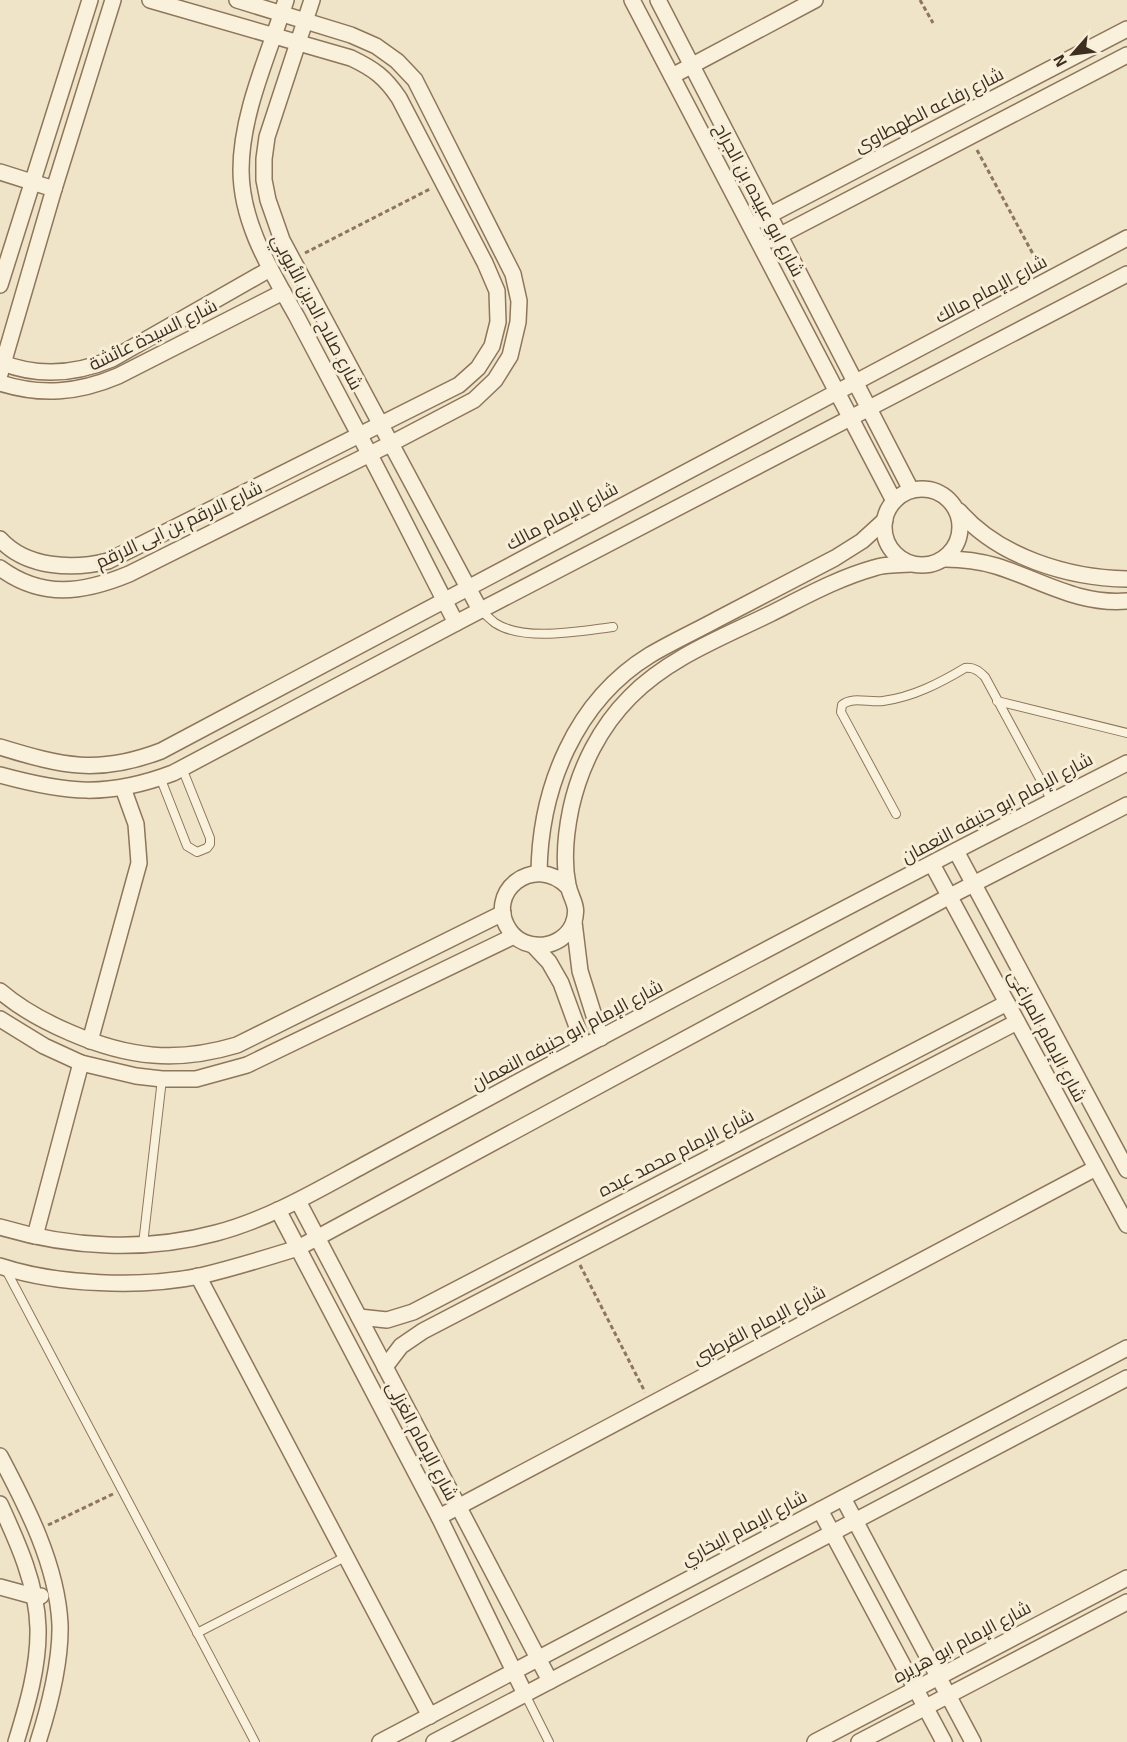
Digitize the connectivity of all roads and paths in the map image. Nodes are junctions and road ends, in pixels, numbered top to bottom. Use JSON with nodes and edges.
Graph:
{"nodes":[{"id":1,"x":90,"y":0,"type":"edge"},
{"id":2,"x":112,"y":0,"type":"edge"},
{"id":3,"x":150,"y":0,"type":"edge"},
{"id":4,"x":237,"y":0,"type":"edge"},
{"id":5,"x":312,"y":0,"type":"edge"},
{"id":6,"x":632,"y":0,"type":"edge"},
{"id":7,"x":658,"y":0,"type":"edge"},
{"id":8,"x":815,"y":0,"type":"edge"},
{"id":9,"x":920,"y":0,"type":"edge"},
{"id":10,"x":283,"y":7,"type":"edge"},
{"id":11,"x":306,"y":21,"type":"junction"},
{"id":12,"x":933,"y":23,"type":"dead end"},
{"id":13,"x":1127,"y":29,"type":"edge"},
{"id":14,"x":274,"y":36,"type":"junction"},
{"id":15,"x":299,"y":43,"type":"junction"},
{"id":16,"x":1100,"y":43,"type":"junction"},
{"id":17,"x":1127,"y":55,"type":"edge"},
{"id":18,"x":1111,"y":64,"type":"junction"},
{"id":19,"x":692,"y":65,"type":"junction"},
{"id":20,"x":672,"y":76,"type":"junction"},
{"id":21,"x":970,"y":137,"type":"junction"},
{"id":22,"x":0,"y":172,"type":"edge"},
{"id":23,"x":31,"y":182,"type":"junction"},
{"id":24,"x":443,"y":183,"type":"junction"},
{"id":25,"x":54,"y":189,"type":"junction"},
{"id":26,"x":769,"y":215,"type":"junction"},
{"id":27,"x":750,"y":225,"type":"junction"},
{"id":28,"x":779,"y":236,"type":"junction"},
{"id":29,"x":1127,"y":238,"type":"edge"},
{"id":30,"x":761,"y":246,"type":"junction"},
{"id":31,"x":293,"y":259,"type":"junction"},
{"id":32,"x":270,"y":269,"type":"junction"},
{"id":33,"x":1126,"y":275,"type":"edge"},
{"id":34,"x":1047,"y":281,"type":"junction"},
{"id":35,"x":0,"y":285,"type":"edge"},
{"id":36,"x":283,"y":292,"type":"junction"},
{"id":37,"x":1,"y":366,"type":"edge"},
{"id":38,"x":0,"y":383,"type":"edge"},
{"id":39,"x":855,"y":383,"type":"junction"},
{"id":40,"x":837,"y":392,"type":"junction"},
{"id":41,"x":868,"y":408,"type":"junction"},
{"id":42,"x":851,"y":417,"type":"junction"},
{"id":43,"x":382,"y":423,"type":"junction"},
{"id":44,"x":359,"y":434,"type":"junction"},
{"id":45,"x":392,"y":443,"type":"junction"},
{"id":46,"x":370,"y":454,"type":"junction"},
{"id":47,"x":911,"y":490,"type":"junction"},
{"id":48,"x":894,"y":501,"type":"junction"},
{"id":49,"x":955,"y":507,"type":"junction"},
{"id":50,"x":885,"y":519,"type":"junction"},
{"id":51,"x":173,"y":528,"type":"junction"},
{"id":52,"x":0,"y":539,"type":"edge"},
{"id":53,"x":183,"y":548,"type":"junction"},
{"id":54,"x":945,"y":559,"type":"junction"},
{"id":55,"x":910,"y":564,"type":"junction"},
{"id":56,"x":0,"y":568,"type":"edge"},
{"id":57,"x":1127,"y":579,"type":"edge"},
{"id":58,"x":468,"y":588,"type":"junction"},
{"id":59,"x":444,"y":600,"type":"junction"},
{"id":60,"x":1127,"y":601,"type":"edge"},
{"id":61,"x":480,"y":610,"type":"junction"},
{"id":62,"x":456,"y":623,"type":"junction"},
{"id":63,"x":613,"y":627,"type":"dead end"},
{"id":64,"x":998,"y":701,"type":"junction"},
{"id":65,"x":1127,"y":734,"type":"edge"},
{"id":66,"x":0,"y":747,"type":"edge"},
{"id":67,"x":1127,"y":762,"type":"edge"},
{"id":68,"x":182,"y":768,"type":"junction"},
{"id":69,"x":0,"y":775,"type":"edge"},
{"id":70,"x":160,"y":777,"type":"junction"},
{"id":71,"x":123,"y":788,"type":"junction"},
{"id":72,"x":1052,"y":801,"type":"junction"},
{"id":73,"x":1127,"y":805,"type":"edge"},
{"id":74,"x":896,"y":814,"type":"dead end"},
{"id":75,"x":956,"y":851,"type":"junction"},
{"id":76,"x":932,"y":864,"type":"junction"},
{"id":77,"x":539,"y":873,"type":"junction"},
{"id":78,"x":973,"y":884,"type":"junction"},
{"id":79,"x":568,"y":887,"type":"junction"},
{"id":80,"x":950,"y":896,"type":"junction"},
{"id":81,"x":503,"y":913,"type":"junction"},
{"id":82,"x":574,"y":922,"type":"junction"},
{"id":83,"x":514,"y":936,"type":"junction"},
{"id":84,"x":533,"y":945,"type":"junction"},
{"id":85,"x":0,"y":991,"type":"edge"},
{"id":86,"x":1007,"y":1003,"type":"junction"},
{"id":87,"x":0,"y":1018,"type":"edge"},
{"id":88,"x":1017,"y":1022,"type":"junction"},
{"id":89,"x":601,"y":1038,"type":"junction"},
{"id":90,"x":90,"y":1041,"type":"junction"},
{"id":91,"x":584,"y":1047,"type":"junction"},
{"id":92,"x":81,"y":1063,"type":"junction"},
{"id":93,"x":162,"y":1079,"type":"junction"},
{"id":94,"x":734,"y":1145,"type":"junction"},
{"id":95,"x":744,"y":1164,"type":"junction"},
{"id":96,"x":1096,"y":1168,"type":"junction"},
{"id":97,"x":1127,"y":1170,"type":"edge"},
{"id":98,"x":298,"y":1201,"type":"junction"},
{"id":99,"x":278,"y":1210,"type":"junction"},
{"id":100,"x":1127,"y":1226,"type":"edge"},
{"id":101,"x":0,"y":1227,"type":"edge"},
{"id":102,"x":35,"y":1236,"type":"junction"},
{"id":103,"x":316,"y":1237,"type":"junction"},
{"id":104,"x":143,"y":1244,"type":"junction"},
{"id":105,"x":298,"y":1248,"type":"junction"},
{"id":106,"x":574,"y":1253,"type":"junction"},
{"id":107,"x":2,"y":1267,"type":"edge"},
{"id":108,"x":198,"y":1276,"type":"junction"},
{"id":109,"x":359,"y":1317,"type":"junction"},
{"id":110,"x":1127,"y":1348,"type":"edge"},
{"id":111,"x":385,"y":1367,"type":"junction"},
{"id":112,"x":1127,"y":1378,"type":"edge"},
{"id":113,"x":651,"y":1405,"type":"junction"},
{"id":114,"x":0,"y":1456,"type":"edge"},
{"id":115,"x":122,"y":1490,"type":"junction"},
{"id":116,"x":843,"y":1498,"type":"junction"},
{"id":117,"x":0,"y":1504,"type":"edge"},
{"id":118,"x":459,"y":1507,"type":"junction"},
{"id":119,"x":820,"y":1510,"type":"junction"},
{"id":120,"x":439,"y":1517,"type":"junction"},
{"id":121,"x":855,"y":1521,"type":"junction"},
{"id":122,"x":832,"y":1533,"type":"junction"},
{"id":123,"x":38,"y":1538,"type":"junction"},
{"id":124,"x":21,"y":1550,"type":"junction"},
{"id":125,"x":347,"y":1556,"type":"junction"},
{"id":126,"x":1127,"y":1578,"type":"edge"},
{"id":127,"x":0,"y":1587,"type":"edge"},
{"id":128,"x":55,"y":1593,"type":"junction"},
{"id":129,"x":33,"y":1596,"type":"junction"},
{"id":130,"x":1127,"y":1602,"type":"edge"},
{"id":131,"x":197,"y":1632,"type":"junction"},
{"id":132,"x":1006,"y":1641,"type":"junction"},
{"id":133,"x":539,"y":1658,"type":"junction"},
{"id":134,"x":1016,"y":1660,"type":"junction"},
{"id":135,"x":514,"y":1671,"type":"junction"},
{"id":136,"x":938,"y":1677,"type":"junction"},
{"id":137,"x":550,"y":1681,"type":"junction"},
{"id":138,"x":917,"y":1688,"type":"junction"},
{"id":139,"x":525,"y":1694,"type":"junction"},
{"id":140,"x":948,"y":1695,"type":"junction"},
{"id":141,"x":926,"y":1707,"type":"junction"},
{"id":142,"x":429,"y":1716,"type":"junction"},
{"id":143,"x":16,"y":1742,"type":"edge"},
{"id":144,"x":38,"y":1742,"type":"edge"},
{"id":145,"x":255,"y":1742,"type":"edge"},
{"id":146,"x":380,"y":1742,"type":"edge"},
{"id":147,"x":434,"y":1742,"type":"edge"},
{"id":148,"x":549,"y":1742,"type":"edge"},
{"id":149,"x":815,"y":1742,"type":"edge"},
{"id":150,"x":859,"y":1742,"type":"edge"},
{"id":151,"x":944,"y":1742,"type":"edge"},
{"id":152,"x":973,"y":1742,"type":"edge"}],
"edges":[{"from":1,"to":23,"type":"street"},
{"from":2,"to":25,"type":"street"},
{"from":3,"to":14,"type":"street","name":"شارع الارقم بن ابى الارقم"},
{"from":4,"to":10,"type":"street","name":"شارع الارقم بن ابى الارقم"},
{"from":5,"to":11,"type":"street","name":"شارع صلاح الدين الأيوبي"},
{"from":6,"to":20,"type":"street","name":"شارع ابو عبيده بن الجراح"},
{"from":7,"to":19,"type":"street","name":"شارع ابو عبيده بن الجراح"},
{"from":8,"to":19,"type":"street"},
{"from":9,"to":12,"type":"path"},
{"from":10,"to":11,"type":"street","name":"شارع الارقم بن ابى الارقم"},
{"from":10,"to":14,"type":"street","name":"شارع صلاح الدين الأيوبي"},
{"from":11,"to":15,"type":"street","name":"شارع صلاح الدين الأيوبي"},
{"from":11,"to":45,"type":"street","name":"شارع الارقم بن ابى الارقم"},
{"from":13,"to":16,"type":"street","name":"شارع رفاعه الطهطاوى"},
{"from":14,"to":15,"type":"street","name":"شارع الارقم بن ابى الارقم"},
{"from":14,"to":32,"type":"street","name":"شارع صلاح الدين الأيوبي"},
{"from":15,"to":24,"type":"street","name":"شارع الارقم بن ابى الارقم"},
{"from":15,"to":31,"type":"street","name":"شارع صلاح الدين الأيوبي"},
{"from":16,"to":18,"type":"street"},
{"from":16,"to":26,"type":"street","name":"شارع رفاعه الطهطاوى"},
{"from":17,"to":18,"type":"street"},
{"from":18,"to":21,"type":"street"},
{"from":19,"to":20,"type":"street"},
{"from":19,"to":26,"type":"street","name":"شارع ابو عبيده بن الجراح"},
{"from":20,"to":27,"type":"street","name":"شارع ابو عبيده بن الجراح"},
{"from":21,"to":28,"type":"street"},
{"from":21,"to":34,"type":"path"},
{"from":22,"to":23,"type":"street"},
{"from":23,"to":25,"type":"street"},
{"from":23,"to":35,"type":"street"},
{"from":24,"to":31,"type":"path"},
{"from":24,"to":43,"type":"street","name":"شارع الارقم بن ابى الارقم"},
{"from":25,"to":37,"type":"street"},
{"from":26,"to":27,"type":"street","name":"شارع رفاعه الطهطاوى"},
{"from":26,"to":28,"type":"street","name":"شارع ابو عبيده بن الجراح"},
{"from":27,"to":30,"type":"street","name":"شارع ابو عبيده بن الجراح"},
{"from":28,"to":30,"type":"street"},
{"from":28,"to":39,"type":"street","name":"شارع ابو عبيده بن الجراح"},
{"from":29,"to":34,"type":"street","name":"شارع الإمام مالك"},
{"from":30,"to":40,"type":"street","name":"شارع ابو عبيده بن الجراح"},
{"from":31,"to":43,"type":"street","name":"شارع صلاح الدين الأيوبي"},
{"from":32,"to":36,"type":"street","name":"شارع صلاح الدين الأيوبي"},
{"from":32,"to":37,"type":"street","name":"شارع السيدة عائشة"},
{"from":33,"to":41,"type":"street"},
{"from":34,"to":39,"type":"street","name":"شارع الإمام مالك"},
{"from":36,"to":38,"type":"street","name":"شارع السيدة عائشة"},
{"from":36,"to":44,"type":"street","name":"شارع صلاح الدين الأيوبي"},
{"from":39,"to":40,"type":"street","name":"شارع الإمام مالك"},
{"from":39,"to":41,"type":"street","name":"شارع ابو عبيده بن الجراح"},
{"from":40,"to":42,"type":"street","name":"شارع ابو عبيده بن الجراح"},
{"from":40,"to":58,"type":"street","name":"شارع الإمام مالك"},
{"from":41,"to":42,"type":"street"},
{"from":41,"to":47,"type":"street","name":"شارع ابو عبيده بن الجراح"},
{"from":42,"to":48,"type":"street","name":"شارع ابو عبيده بن الجراح"},
{"from":42,"to":61,"type":"street"},
{"from":43,"to":44,"type":"street","name":"شارع الارقم بن ابى الارقم"},
{"from":43,"to":45,"type":"street","name":"شارع صلاح الدين الأيوبي"},
{"from":44,"to":46,"type":"street","name":"شارع صلاح الدين الأيوبي"},
{"from":44,"to":51,"type":"street","name":"شارع الارقم بن ابى الارقم"},
{"from":45,"to":46,"type":"street","name":"شارع الارقم بن ابى الارقم"},
{"from":45,"to":58,"type":"street","name":"شارع صلاح الدين الأيوبي"},
{"from":46,"to":53,"type":"street","name":"شارع الارقم بن ابى الارقم"},
{"from":46,"to":59,"type":"street","name":"شارع صلاح الدين الأيوبي"},
{"from":47,"to":48,"type":"street"},
{"from":47,"to":49,"type":"street"},
{"from":48,"to":50,"type":"street"},
{"from":49,"to":54,"type":"street"},
{"from":49,"to":57,"type":"street"},
{"from":50,"to":55,"type":"street"},
{"from":50,"to":77,"type":"street"},
{"from":51,"to":52,"type":"street","name":"شارع الارقم بن ابى الارقم"},
{"from":51,"to":53,"type":"street"},
{"from":53,"to":56,"type":"street","name":"شارع الارقم بن ابى الارقم"},
{"from":54,"to":55,"type":"street"},
{"from":54,"to":60,"type":"street"},
{"from":55,"to":79,"type":"street"},
{"from":58,"to":59,"type":"street","name":"شارع الإمام مالك"},
{"from":58,"to":61,"type":"street","name":"شارع صلاح الدين الأيوبي"},
{"from":59,"to":62,"type":"street","name":"شارع صلاح الدين الأيوبي"},
{"from":59,"to":66,"type":"street","name":"شارع الإمام مالك"},
{"from":61,"to":62,"type":"street"},
{"from":61,"to":63,"type":"lane"},
{"from":62,"to":68,"type":"street"},
{"from":64,"to":65,"type":"lane"},
{"from":64,"to":72,"type":"lane"},
{"from":64,"to":74,"type":"lane"},
{"from":67,"to":72,"type":"street","name":"شارع الإمام ابو حنيفه النعمان"},
{"from":68,"to":70,"type":"street"},
{"from":68,"to":70,"type":"lane"},
{"from":69,"to":71,"type":"street"},
{"from":70,"to":71,"type":"street"},
{"from":71,"to":90,"type":"street"},
{"from":72,"to":75,"type":"street","name":"شارع الإمام ابو حنيفه النعمان"},
{"from":73,"to":78,"type":"street"},
{"from":75,"to":76,"type":"street","name":"شارع الإمام ابو حنيفه النعمان"},
{"from":75,"to":78,"type":"street","name":"شارع الإمام المراغى"},
{"from":76,"to":80,"type":"street","name":"شارع الإمام المراغى"},
{"from":76,"to":89,"type":"street","name":"شارع الإمام ابو حنيفه النعمان"},
{"from":77,"to":79,"type":"street"},
{"from":77,"to":81,"type":"street"},
{"from":78,"to":80,"type":"street"},
{"from":78,"to":97,"type":"street","name":"شارع الإمام المراغى"},
{"from":79,"to":82,"type":"street"},
{"from":80,"to":86,"type":"street","name":"شارع الإمام المراغى"},
{"from":80,"to":103,"type":"street"},
{"from":81,"to":83,"type":"street"},
{"from":81,"to":90,"type":"street"},
{"from":82,"to":84,"type":"street"},
{"from":82,"to":89,"type":"street"},
{"from":83,"to":84,"type":"street"},
{"from":83,"to":93,"type":"street"},
{"from":84,"to":91,"type":"street"},
{"from":85,"to":90,"type":"street"},
{"from":86,"to":88,"type":"street","name":"شارع الإمام المراغى"},
{"from":86,"to":94,"type":"street","name":"شارع الإمام محمد عبده"},
{"from":87,"to":92,"type":"street"},
{"from":88,"to":95,"type":"street"},
{"from":88,"to":96,"type":"street","name":"شارع الإمام المراغى"},
{"from":89,"to":91,"type":"street","name":"شارع الإمام ابو حنيفه النعمان"},
{"from":91,"to":98,"type":"street","name":"شارع الإمام ابو حنيفه النعمان"},
{"from":92,"to":93,"type":"street"},
{"from":92,"to":102,"type":"street"},
{"from":93,"to":104,"type":"lane"},
{"from":94,"to":95,"type":"street"},
{"from":94,"to":109,"type":"street","name":"شارع الإمام محمد عبده"},
{"from":95,"to":106,"type":"street"},
{"from":96,"to":100,"type":"street","name":"شارع الإمام المراغى"},
{"from":96,"to":113,"type":"street","name":"شارع الإمام القرطبى"},
{"from":98,"to":99,"type":"street","name":"شارع الإمام ابو حنيفه النعمان"},
{"from":98,"to":103,"type":"street","name":"شارع الإمام الغزلى"},
{"from":99,"to":104,"type":"street","name":"شارع الإمام ابو حنيفه النعمان"},
{"from":99,"to":105,"type":"street","name":"شارع الإمام الغزلى"},
{"from":101,"to":102,"type":"street","name":"شارع الإمام ابو حنيفه النعمان"},
{"from":102,"to":104,"type":"street","name":"شارع الإمام ابو حنيفه النعمان"},
{"from":103,"to":105,"type":"street"},
{"from":103,"to":109,"type":"street","name":"شارع الإمام الغزلى"},
{"from":105,"to":108,"type":"street"},
{"from":105,"to":120,"type":"street","name":"شارع الإمام الغزلى"},
{"from":106,"to":111,"type":"street"},
{"from":106,"to":113,"type":"path"},
{"from":107,"to":108,"type":"street"},
{"from":107,"to":115,"type":"lane"},
{"from":108,"to":125,"type":"street"},
{"from":109,"to":111,"type":"street","name":"شارع الإمام الغزلى"},
{"from":110,"to":116,"type":"street","name":"شارع الإمام البخاري"},
{"from":111,"to":118,"type":"street","name":"شارع الإمام الغزلى"},
{"from":112,"to":121,"type":"street"},
{"from":113,"to":118,"type":"street","name":"شارع الإمام القرطبى"},
{"from":114,"to":123,"type":"street"},
{"from":115,"to":123,"type":"path"},
{"from":115,"to":131,"type":"lane"},
{"from":116,"to":119,"type":"street","name":"شارع الإمام البخاري"},
{"from":116,"to":121,"type":"street"},
{"from":117,"to":124,"type":"street"},
{"from":118,"to":120,"type":"street","name":"شارع الإمام القرطبى"},
{"from":118,"to":133,"type":"street","name":"شارع الإمام الغزلى"},
{"from":119,"to":122,"type":"street"},
{"from":119,"to":133,"type":"street","name":"شارع الإمام البخاري"},
{"from":120,"to":135,"type":"street","name":"شارع الإمام الغزلى"},
{"from":121,"to":122,"type":"street"},
{"from":121,"to":136,"type":"street"},
{"from":122,"to":137,"type":"street"},
{"from":122,"to":138,"type":"street"},
{"from":123,"to":124,"type":"street"},
{"from":123,"to":128,"type":"street"},
{"from":124,"to":129,"type":"street"},
{"from":125,"to":131,"type":"lane"},
{"from":125,"to":142,"type":"street"},
{"from":126,"to":132,"type":"street","name":"شارع الإمام ابو هريره"},
{"from":127,"to":129,"type":"street"},
{"from":128,"to":129,"type":"street"},
{"from":128,"to":144,"type":"street"},
{"from":129,"to":143,"type":"street"},
{"from":130,"to":134,"type":"street"},
{"from":131,"to":145,"type":"lane"},
{"from":132,"to":134,"type":"street"},
{"from":132,"to":136,"type":"street","name":"شارع الإمام ابو هريره"},
{"from":133,"to":135,"type":"street","name":"شارع الإمام البخاري"},
{"from":133,"to":137,"type":"street","name":"شارع الإمام الغزلى"},
{"from":134,"to":140,"type":"street"},
{"from":135,"to":139,"type":"street","name":"شارع الإمام الغزلى"},
{"from":135,"to":142,"type":"street","name":"شارع الإمام البخاري"},
{"from":136,"to":138,"type":"street","name":"شارع الإمام ابو هريره"},
{"from":136,"to":140,"type":"street"},
{"from":137,"to":139,"type":"street"},
{"from":138,"to":141,"type":"street"},
{"from":138,"to":149,"type":"street","name":"شارع الإمام ابو هريره"},
{"from":139,"to":147,"type":"street"},
{"from":139,"to":148,"type":"lane"},
{"from":140,"to":141,"type":"street"},
{"from":140,"to":152,"type":"street"},
{"from":141,"to":150,"type":"street"},
{"from":141,"to":151,"type":"street"},
{"from":142,"to":146,"type":"street","name":"شارع الإمام البخاري"}]}
